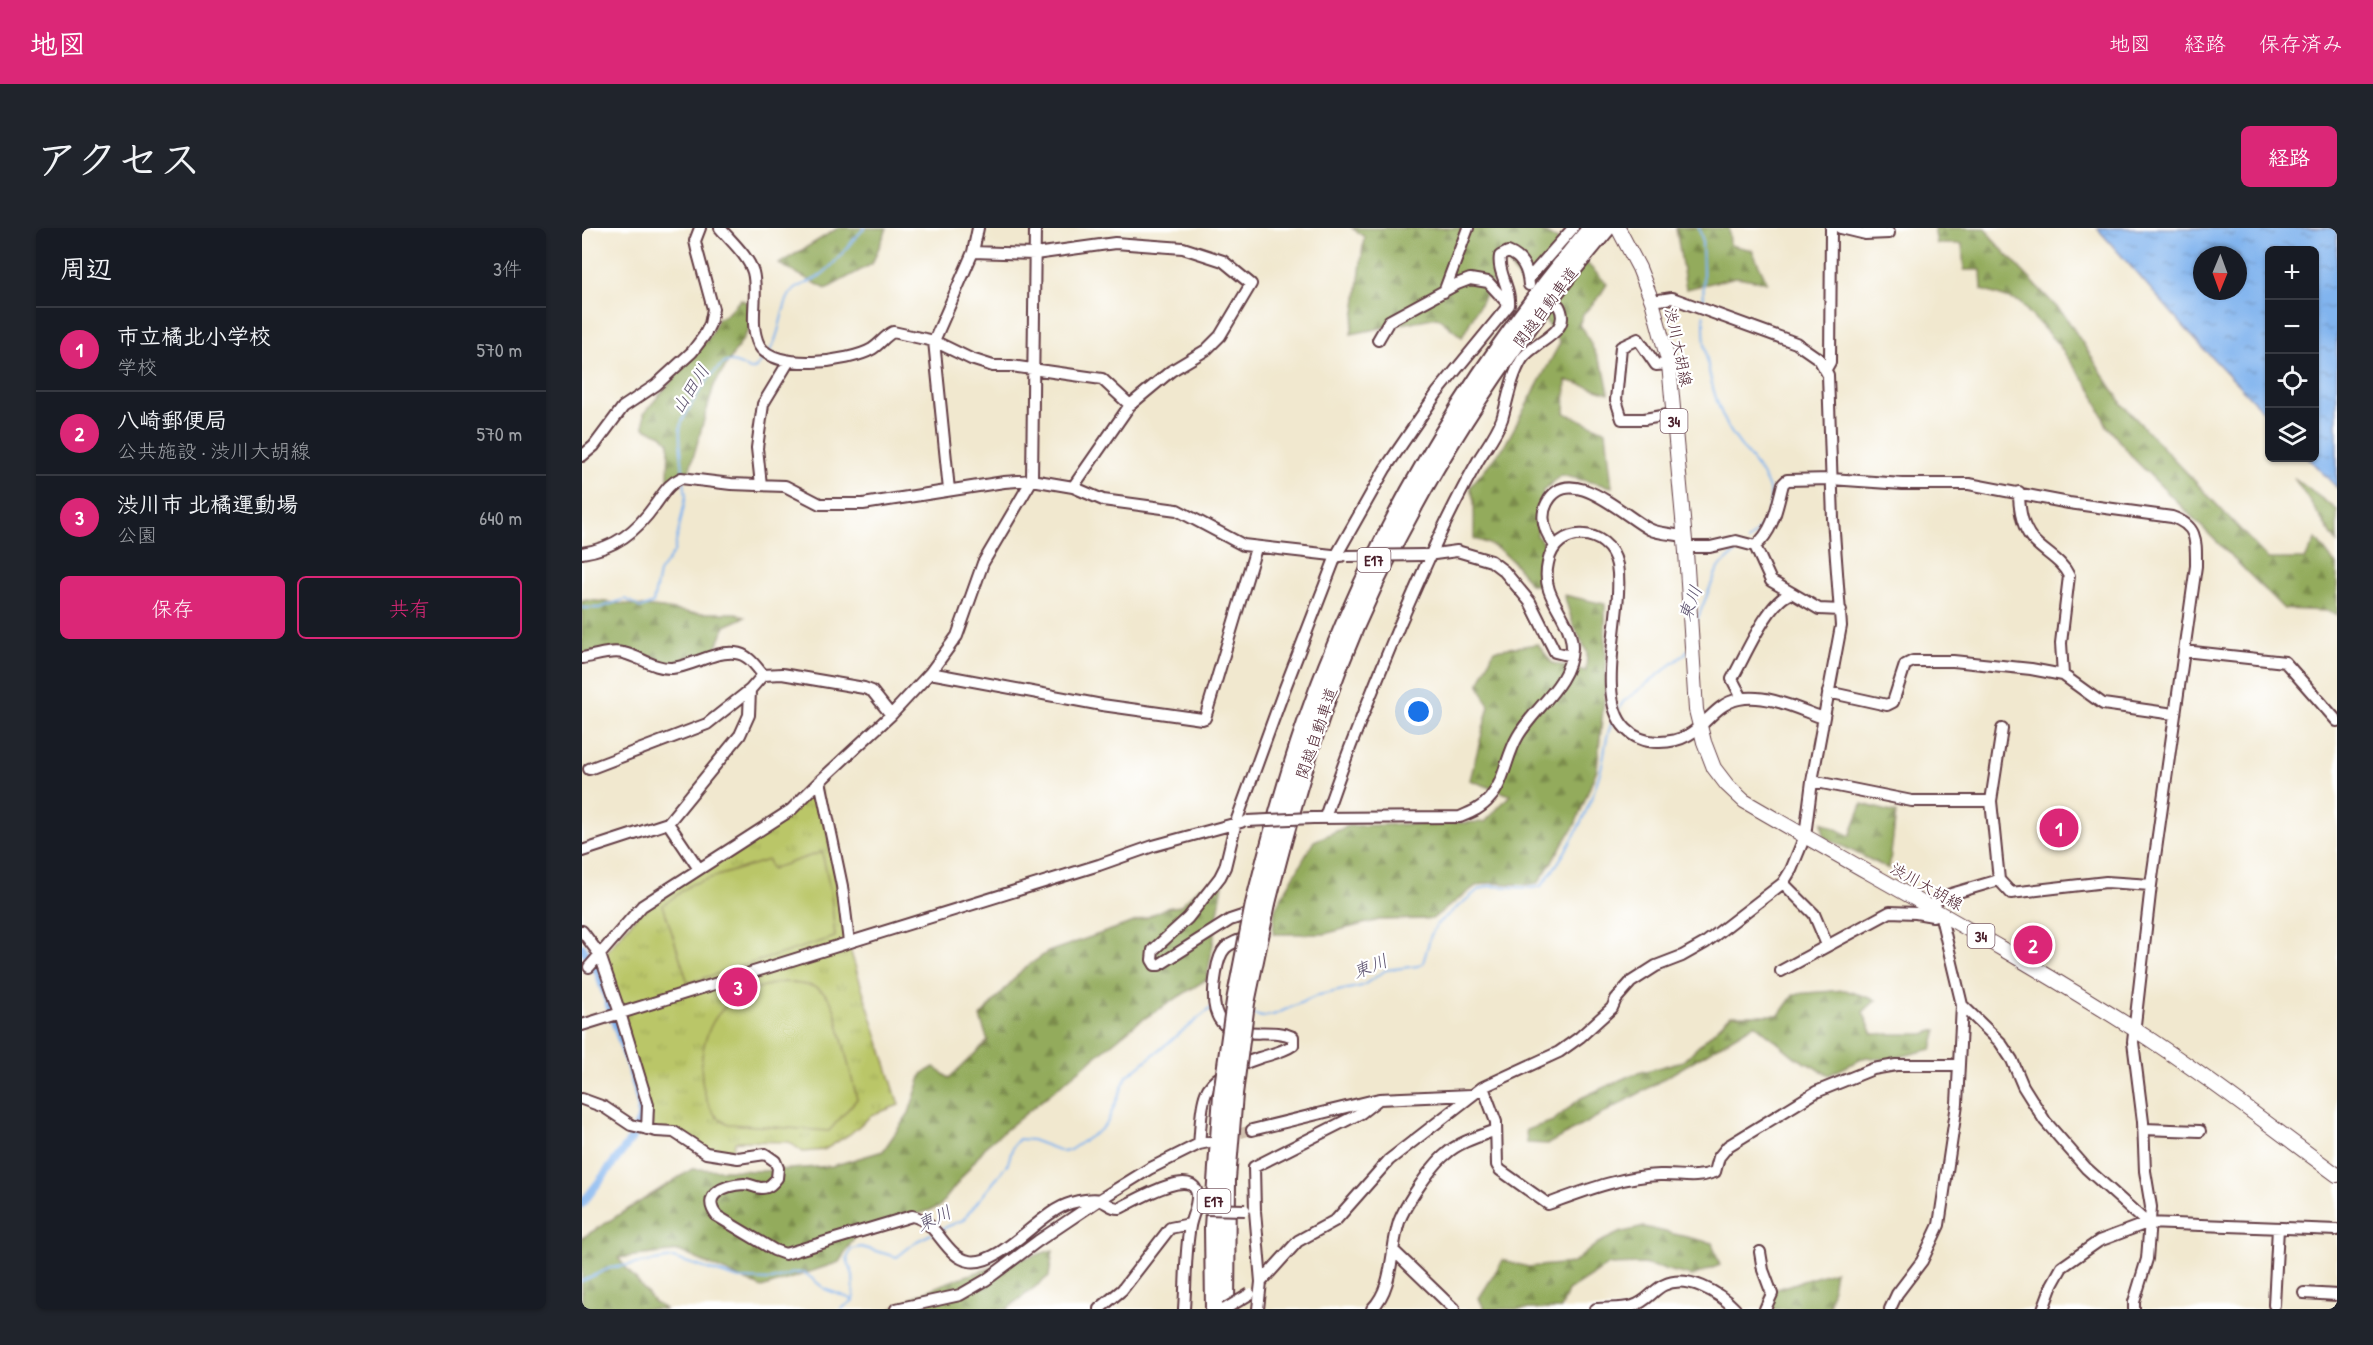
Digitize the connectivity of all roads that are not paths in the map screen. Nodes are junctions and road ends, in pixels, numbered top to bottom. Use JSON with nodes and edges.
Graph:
{"nodes":[{"id":1,"x":700,"y":228,"type":"edge"},
{"id":2,"x":720,"y":228,"type":"edge"},
{"id":3,"x":978,"y":228,"type":"edge"},
{"id":4,"x":1035,"y":228,"type":"edge"},
{"id":5,"x":1468,"y":228,"type":"edge"},
{"id":6,"x":1573,"y":228,"type":"edge"},
{"id":7,"x":1591,"y":228,"type":"edge"},
{"id":8,"x":1607,"y":228,"type":"edge"},
{"id":9,"x":1618,"y":228,"type":"edge"},
{"id":10,"x":1831,"y":228,"type":"edge"},
{"id":11,"x":1840,"y":228,"type":"edge"},
{"id":12,"x":1889,"y":233,"type":"dead end"},
{"id":13,"x":973,"y":252,"type":"junction"},
{"id":14,"x":1035,"y":254,"type":"junction"},
{"id":15,"x":1575,"y":256,"type":"junction"},
{"id":16,"x":1444,"y":292,"type":"junction"},
{"id":17,"x":1652,"y":301,"type":"junction"},
{"id":18,"x":1509,"y":305,"type":"junction"},
{"id":19,"x":1559,"y":306,"type":"dead end"},
{"id":20,"x":1378,"y":340,"type":"dead end"},
{"id":21,"x":934,"y":341,"type":"junction"},
{"id":22,"x":789,"y":361,"type":"junction"},
{"id":23,"x":1669,"y":364,"type":"junction"},
{"id":24,"x":1034,"y":369,"type":"junction"},
{"id":25,"x":1826,"y":369,"type":"junction"},
{"id":26,"x":1130,"y":405,"type":"junction"},
{"id":27,"x":1674,"y":414,"type":"junction"},
{"id":28,"x":583,"y":454,"type":"edge"},
{"id":29,"x":1831,"y":479,"type":"junction"},
{"id":30,"x":1032,"y":480,"type":"junction"},
{"id":31,"x":761,"y":485,"type":"junction"},
{"id":32,"x":1073,"y":487,"type":"junction"},
{"id":33,"x":949,"y":490,"type":"junction"},
{"id":34,"x":2019,"y":492,"type":"junction"},
{"id":35,"x":1685,"y":542,"type":"junction"},
{"id":36,"x":1749,"y":544,"type":"junction"},
{"id":37,"x":1555,"y":546,"type":"junction"},
{"id":38,"x":1256,"y":548,"type":"junction"},
{"id":39,"x":582,"y":553,"type":"edge"},
{"id":40,"x":1427,"y":555,"type":"junction"},
{"id":41,"x":1342,"y":556,"type":"junction"},
{"id":42,"x":1792,"y":593,"type":"junction"},
{"id":43,"x":1841,"y":610,"type":"junction"},
{"id":44,"x":2184,"y":651,"type":"junction"},
{"id":45,"x":1571,"y":656,"type":"junction"},
{"id":46,"x":582,"y":658,"type":"edge"},
{"id":47,"x":930,"y":673,"type":"junction"},
{"id":48,"x":763,"y":675,"type":"junction"},
{"id":49,"x":2063,"y":675,"type":"junction"},
{"id":50,"x":750,"y":690,"type":"junction"},
{"id":51,"x":1828,"y":692,"type":"junction"},
{"id":52,"x":1742,"y":698,"type":"junction"},
{"id":53,"x":2174,"y":714,"type":"junction"},
{"id":54,"x":891,"y":715,"type":"junction"},
{"id":55,"x":1823,"y":718,"type":"junction"},
{"id":56,"x":2337,"y":721,"type":"edge"},
{"id":57,"x":1700,"y":728,"type":"junction"},
{"id":58,"x":2002,"y":729,"type":"dead end"},
{"id":59,"x":589,"y":769,"type":"dead end"},
{"id":60,"x":820,"y":781,"type":"junction"},
{"id":61,"x":1812,"y":781,"type":"junction"},
{"id":62,"x":1991,"y":801,"type":"junction"},
{"id":63,"x":1325,"y":817,"type":"junction"},
{"id":64,"x":1242,"y":822,"type":"junction"},
{"id":65,"x":669,"y":823,"type":"junction"},
{"id":66,"x":1805,"y":836,"type":"junction"},
{"id":67,"x":582,"y":851,"type":"edge"},
{"id":68,"x":699,"y":869,"type":"junction"},
{"id":69,"x":1999,"y":880,"type":"junction"},
{"id":70,"x":1783,"y":883,"type":"junction"},
{"id":71,"x":2151,"y":885,"type":"junction"},
{"id":72,"x":1935,"y":910,"type":"junction"},
{"id":73,"x":582,"y":931,"type":"edge"},
{"id":74,"x":849,"y":942,"type":"junction"},
{"id":75,"x":1827,"y":945,"type":"junction"},
{"id":76,"x":600,"y":955,"type":"junction"},
{"id":77,"x":589,"y":967,"type":"dead end"},
{"id":78,"x":1781,"y":971,"type":"dead end"},
{"id":79,"x":1962,"y":1005,"type":"junction"},
{"id":80,"x":615,"y":1015,"type":"junction"},
{"id":81,"x":582,"y":1025,"type":"edge"},
{"id":82,"x":2135,"y":1030,"type":"junction"},
{"id":83,"x":1959,"y":1065,"type":"junction"},
{"id":84,"x":1483,"y":1088,"type":"junction"},
{"id":85,"x":1228,"y":1094,"type":"junction"},
{"id":86,"x":1471,"y":1095,"type":"junction"},
{"id":87,"x":582,"y":1099,"type":"edge"},
{"id":88,"x":1379,"y":1099,"type":"junction"},
{"id":89,"x":646,"y":1129,"type":"junction"},
{"id":90,"x":2143,"y":1129,"type":"junction"},
{"id":91,"x":1252,"y":1130,"type":"tunnel mouth"},
{"id":92,"x":1496,"y":1130,"type":"junction"},
{"id":93,"x":2200,"y":1131,"type":"dead end"},
{"id":94,"x":2337,"y":1175,"type":"edge"},
{"id":95,"x":1099,"y":1200,"type":"junction"},
{"id":96,"x":1200,"y":1209,"type":"junction"},
{"id":97,"x":1250,"y":1211,"type":"junction"},
{"id":98,"x":2148,"y":1223,"type":"junction"},
{"id":99,"x":1190,"y":1224,"type":"junction"},
{"id":100,"x":2278,"y":1228,"type":"junction"},
{"id":101,"x":2337,"y":1230,"type":"edge"},
{"id":102,"x":1394,"y":1251,"type":"junction"},
{"id":103,"x":1760,"y":1252,"type":"dead end"},
{"id":104,"x":1256,"y":1288,"type":"junction"},
{"id":105,"x":2304,"y":1293,"type":"dead end"},
{"id":106,"x":2337,"y":1295,"type":"edge"},
{"id":107,"x":1650,"y":1297,"type":"junction"},
{"id":108,"x":1381,"y":1300,"type":"junction"},
{"id":109,"x":2274,"y":1305,"type":"dead end"},
{"id":110,"x":896,"y":1309,"type":"edge"},
{"id":111,"x":1099,"y":1309,"type":"edge"},
{"id":112,"x":1184,"y":1309,"type":"edge"},
{"id":113,"x":1214,"y":1309,"type":"edge"},
{"id":114,"x":1225,"y":1309,"type":"edge"},
{"id":115,"x":1258,"y":1309,"type":"edge"},
{"id":116,"x":1372,"y":1309,"type":"edge"},
{"id":117,"x":1390,"y":1309,"type":"edge"},
{"id":118,"x":1454,"y":1309,"type":"edge"},
{"id":119,"x":1596,"y":1309,"type":"edge"},
{"id":120,"x":1651,"y":1309,"type":"edge"},
{"id":121,"x":1735,"y":1309,"type":"edge"},
{"id":122,"x":1765,"y":1309,"type":"edge"},
{"id":123,"x":1890,"y":1309,"type":"edge"},
{"id":124,"x":2043,"y":1309,"type":"edge"},
{"id":125,"x":2134,"y":1309,"type":"edge"}],
"edges":[{"from":1,"to":28,"type":"street"},
{"from":2,"to":22,"type":"street"},
{"from":3,"to":13,"type":"street"},
{"from":4,"to":14,"type":"street"},
{"from":5,"to":16,"type":"street"},
{"from":6,"to":18,"type":"street"},
{"from":7,"to":15,"type":"highway","name":"関越自動車道","number":"E17"},
{"from":8,"to":15,"type":"highway","name":"関越自動車道","number":"E17"},
{"from":9,"to":17,"type":"main road","name":"渋川大胡線","number":"34"},
{"from":10,"to":25,"type":"street"},
{"from":11,"to":12,"type":"street"},
{"from":13,"to":14,"type":"street"},
{"from":13,"to":21,"type":"street"},
{"from":14,"to":24,"type":"street"},
{"from":14,"to":26,"type":"street"},
{"from":15,"to":85,"type":"highway","name":"関越自動車道","number":"E17","bridge":true},
{"from":16,"to":18,"type":"street"},
{"from":16,"to":20,"type":"street"},
{"from":17,"to":23,"type":"main road","name":"渋川大胡線","number":"34"},
{"from":17,"to":25,"type":"street"},
{"from":18,"to":41,"type":"street"},
{"from":19,"to":40,"type":"street"},
{"from":21,"to":22,"type":"street"},
{"from":21,"to":24,"type":"street"},
{"from":21,"to":33,"type":"street"},
{"from":22,"to":31,"type":"street"},
{"from":23,"to":27,"type":"main road","name":"渋川大胡線","number":"34"},
{"from":23,"to":27,"type":"street"},
{"from":24,"to":26,"type":"street"},
{"from":24,"to":30,"type":"street"},
{"from":25,"to":29,"type":"street"},
{"from":26,"to":32,"type":"street"},
{"from":27,"to":35,"type":"main road","name":"渋川大胡線","number":"34"},
{"from":29,"to":34,"type":"street"},
{"from":29,"to":36,"type":"street"},
{"from":29,"to":43,"type":"street"},
{"from":30,"to":32,"type":"street"},
{"from":30,"to":33,"type":"street"},
{"from":30,"to":47,"type":"street"},
{"from":31,"to":33,"type":"street"},
{"from":31,"to":39,"type":"street"},
{"from":32,"to":38,"type":"street"},
{"from":34,"to":44,"type":"street"},
{"from":34,"to":49,"type":"street"},
{"from":35,"to":36,"type":"street"},
{"from":35,"to":37,"type":"street"},
{"from":35,"to":57,"type":"main road","name":"渋川大胡線","number":"34"},
{"from":36,"to":42,"type":"street"},
{"from":37,"to":45,"type":"street"},
{"from":37,"to":57,"type":"street"},
{"from":38,"to":41,"type":"street"},
{"from":38,"to":47,"type":"street"},
{"from":40,"to":41,"type":"street","bridge":true},
{"from":40,"to":45,"type":"street"},
{"from":40,"to":63,"type":"street"},
{"from":41,"to":64,"type":"street"},
{"from":42,"to":43,"type":"street"},
{"from":42,"to":52,"type":"street"},
{"from":43,"to":51,"type":"street"},
{"from":44,"to":53,"type":"street"},
{"from":44,"to":56,"type":"street"},
{"from":45,"to":63,"type":"street"},
{"from":46,"to":48,"type":"street"},
{"from":47,"to":54,"type":"street"},
{"from":48,"to":50,"type":"street"},
{"from":48,"to":54,"type":"street"},
{"from":49,"to":51,"type":"street"},
{"from":49,"to":53,"type":"street"},
{"from":50,"to":59,"type":"street"},
{"from":50,"to":65,"type":"street"},
{"from":51,"to":55,"type":"street"},
{"from":52,"to":55,"type":"street"},
{"from":52,"to":57,"type":"street"},
{"from":53,"to":71,"type":"street"},
{"from":54,"to":60,"type":"street"},
{"from":55,"to":61,"type":"street"},
{"from":57,"to":66,"type":"main road","name":"渋川大胡線","number":"34"},
{"from":58,"to":62,"type":"street"},
{"from":60,"to":68,"type":"street"},
{"from":60,"to":74,"type":"street"},
{"from":61,"to":62,"type":"street"},
{"from":61,"to":66,"type":"street"},
{"from":62,"to":69,"type":"street"},
{"from":63,"to":64,"type":"street","bridge":true},
{"from":64,"to":74,"type":"street"},
{"from":64,"to":95,"type":"street"},
{"from":65,"to":67,"type":"street"},
{"from":65,"to":68,"type":"street"},
{"from":66,"to":70,"type":"street"},
{"from":66,"to":72,"type":"main road","name":"渋川大胡線","number":"34"},
{"from":68,"to":76,"type":"street"},
{"from":69,"to":71,"type":"street"},
{"from":69,"to":72,"type":"street"},
{"from":70,"to":75,"type":"street"},
{"from":70,"to":84,"type":"street"},
{"from":71,"to":82,"type":"street"},
{"from":72,"to":75,"type":"street"},
{"from":72,"to":79,"type":"street"},
{"from":72,"to":82,"type":"main road","name":"渋川大胡線","number":"34"},
{"from":73,"to":76,"type":"street"},
{"from":74,"to":80,"type":"street"},
{"from":75,"to":78,"type":"street"},
{"from":76,"to":77,"type":"street"},
{"from":76,"to":80,"type":"street"},
{"from":79,"to":83,"type":"street"},
{"from":79,"to":98,"type":"street"},
{"from":80,"to":81,"type":"street"},
{"from":80,"to":89,"type":"street"},
{"from":82,"to":90,"type":"street"},
{"from":82,"to":94,"type":"main road","name":"渋川大胡線","number":"34"},
{"from":83,"to":92,"type":"street"},
{"from":83,"to":123,"type":"street"},
{"from":84,"to":86,"type":"street"},
{"from":84,"to":92,"type":"street"},
{"from":85,"to":113,"type":"highway","name":"関越自動車道","number":"E17"},
{"from":85,"to":114,"type":"highway","name":"関越自動車道","number":"E17"},
{"from":86,"to":88,"type":"street"},
{"from":86,"to":104,"type":"street"},
{"from":87,"to":89,"type":"street"},
{"from":88,"to":91,"type":"street"},
{"from":88,"to":97,"type":"street"},
{"from":89,"to":95,"type":"street"},
{"from":90,"to":93,"type":"street"},
{"from":90,"to":98,"type":"street"},
{"from":92,"to":102,"type":"street"},
{"from":95,"to":96,"type":"street"},
{"from":95,"to":110,"type":"street"},
{"from":96,"to":97,"type":"street","bridge":true},
{"from":96,"to":99,"type":"street"},
{"from":97,"to":104,"type":"street"},
{"from":98,"to":100,"type":"street"},
{"from":98,"to":124,"type":"street"},
{"from":98,"to":125,"type":"street"},
{"from":99,"to":111,"type":"street"},
{"from":99,"to":112,"type":"street"},
{"from":100,"to":101,"type":"street"},
{"from":100,"to":109,"type":"street"},
{"from":102,"to":108,"type":"street"},
{"from":102,"to":118,"type":"street"},
{"from":103,"to":122,"type":"street"},
{"from":104,"to":114,"type":"street","bridge":true},
{"from":104,"to":115,"type":"street"},
{"from":105,"to":106,"type":"street"},
{"from":107,"to":119,"type":"street"},
{"from":107,"to":120,"type":"street"},
{"from":107,"to":121,"type":"street"},
{"from":108,"to":116,"type":"street"},
{"from":108,"to":117,"type":"street"}]}
